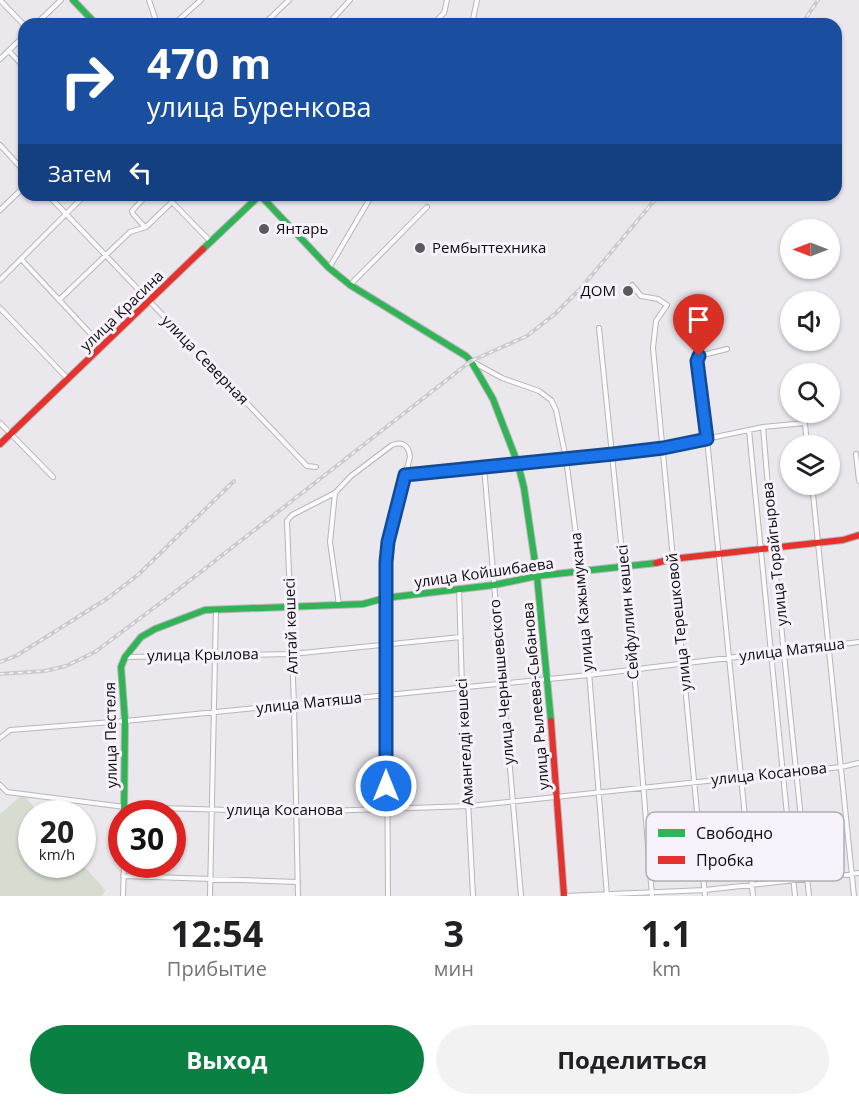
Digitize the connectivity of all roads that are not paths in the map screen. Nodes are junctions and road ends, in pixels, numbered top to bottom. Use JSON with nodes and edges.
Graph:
{"nodes":[{"id":1,"x":0,"y":0,"type":"edge"},
{"id":2,"x":61,"y":0,"type":"edge"},
{"id":3,"x":73,"y":0,"type":"edge"},
{"id":4,"x":149,"y":0,"type":"edge"},
{"id":5,"x":201,"y":0,"type":"edge"},
{"id":6,"x":289,"y":0,"type":"edge"},
{"id":7,"x":350,"y":0,"type":"edge"},
{"id":8,"x":447,"y":0,"type":"edge"},
{"id":9,"x":477,"y":0,"type":"edge"},
{"id":10,"x":42,"y":18,"type":"edge"},
{"id":11,"x":90,"y":18,"type":"edge"},
{"id":12,"x":155,"y":18,"type":"edge"},
{"id":13,"x":181,"y":18,"type":"edge"},
{"id":14,"x":270,"y":18,"type":"edge"},
{"id":15,"x":334,"y":18,"type":"edge"},
{"id":16,"x":439,"y":18,"type":"edge"},
{"id":17,"x":473,"y":18,"type":"edge"},
{"id":18,"x":18,"y":19,"type":"edge"},
{"id":19,"x":18,"y":42,"type":"edge"},
{"id":20,"x":9,"y":51,"type":"junction"},
{"id":21,"x":0,"y":59,"type":"edge"},
{"id":22,"x":18,"y":61,"type":"edge"},
{"id":23,"x":0,"y":145,"type":"edge"},
{"id":24,"x":18,"y":164,"type":"edge"},
{"id":25,"x":18,"y":193,"type":"edge"},
{"id":26,"x":54,"y":201,"type":"edge"},
{"id":27,"x":79,"y":201,"type":"edge"},
{"id":28,"x":141,"y":201,"type":"edge"},
{"id":29,"x":254,"y":201,"type":"edge"},
{"id":30,"x":266,"y":201,"type":"edge"},
{"id":31,"x":368,"y":201,"type":"edge"},
{"id":32,"x":428,"y":207,"type":"dead end"},
{"id":33,"x":0,"y":210,"type":"edge"},
{"id":34,"x":66,"y":213,"type":"junction"},
{"id":35,"x":145,"y":227,"type":"junction"},
{"id":36,"x":211,"y":242,"type":"junction"},
{"id":37,"x":106,"y":255,"type":"junction"},
{"id":38,"x":21,"y":259,"type":"junction"},
{"id":39,"x":329,"y":268,"type":"junction"},
{"id":40,"x":0,"y":280,"type":"edge"},
{"id":41,"x":350,"y":285,"type":"junction"},
{"id":42,"x":632,"y":285,"type":"dead end"},
{"id":43,"x":58,"y":300,"type":"junction"},
{"id":44,"x":149,"y":302,"type":"junction"},
{"id":45,"x":0,"y":308,"type":"edge"},
{"id":46,"x":600,"y":328,"type":"dead end"},
{"id":47,"x":102,"y":346,"type":"junction"},
{"id":48,"x":727,"y":349,"type":"dead end"},
{"id":49,"x":471,"y":361,"type":"junction"},
{"id":50,"x":68,"y":379,"type":"junction"},
{"id":51,"x":0,"y":423,"type":"edge"},
{"id":52,"x":763,"y":427,"type":"junction"},
{"id":53,"x":749,"y":430,"type":"junction"},
{"id":54,"x":11,"y":434,"type":"junction"},
{"id":55,"x":806,"y":435,"type":"edge"},
{"id":56,"x":707,"y":439,"type":"junction"},
{"id":57,"x":0,"y":444,"type":"edge"},
{"id":58,"x":663,"y":448,"type":"junction"},
{"id":59,"x":613,"y":454,"type":"junction"},
{"id":60,"x":856,"y":454,"type":"dead end"},
{"id":61,"x":566,"y":459,"type":"junction"},
{"id":62,"x":518,"y":464,"type":"junction"},
{"id":63,"x":316,"y":467,"type":"dead end"},
{"id":64,"x":484,"y":467,"type":"junction"},
{"id":65,"x":405,"y":475,"type":"junction"},
{"id":66,"x":53,"y":477,"type":"dead end"},
{"id":67,"x":859,"y":481,"type":"edge"},
{"id":68,"x":335,"y":493,"type":"junction"},
{"id":69,"x":813,"y":495,"type":"edge"},
{"id":70,"x":859,"y":535,"type":"edge"},
{"id":71,"x":819,"y":542,"type":"junction"},
{"id":72,"x":773,"y":547,"type":"junction"},
{"id":73,"x":760,"y":550,"type":"junction"},
{"id":74,"x":718,"y":553,"type":"junction"},
{"id":75,"x":672,"y":559,"type":"junction"},
{"id":76,"x":624,"y":567,"type":"junction"},
{"id":77,"x":581,"y":572,"type":"junction"},
{"id":78,"x":537,"y":576,"type":"junction"},
{"id":79,"x":494,"y":585,"type":"junction"},
{"id":80,"x":459,"y":589,"type":"junction"},
{"id":81,"x":386,"y":598,"type":"junction"},
{"id":82,"x":339,"y":605,"type":"junction"},
{"id":83,"x":290,"y":608,"type":"junction"},
{"id":84,"x":216,"y":609,"type":"junction"},
{"id":85,"x":461,"y":637,"type":"junction"},
{"id":86,"x":859,"y":642,"type":"edge"},
{"id":87,"x":386,"y":644,"type":"junction"},
{"id":88,"x":829,"y":646,"type":"junction"},
{"id":89,"x":785,"y":651,"type":"junction"},
{"id":90,"x":771,"y":653,"type":"junction"},
{"id":91,"x":292,"y":654,"type":"junction"},
{"id":92,"x":216,"y":655,"type":"junction"},
{"id":93,"x":125,"y":657,"type":"junction"},
{"id":94,"x":729,"y":658,"type":"junction"},
{"id":95,"x":683,"y":663,"type":"junction"},
{"id":96,"x":634,"y":670,"type":"junction"},
{"id":97,"x":589,"y":675,"type":"junction"},
{"id":98,"x":548,"y":678,"type":"junction"},
{"id":99,"x":503,"y":683,"type":"junction"},
{"id":100,"x":462,"y":686,"type":"junction"},
{"id":101,"x":387,"y":695,"type":"junction"},
{"id":102,"x":294,"y":705,"type":"junction"},
{"id":103,"x":214,"y":712,"type":"junction"},
{"id":104,"x":125,"y":722,"type":"junction"},
{"id":105,"x":0,"y":738,"type":"edge"},
{"id":106,"x":859,"y":763,"type":"edge"},
{"id":107,"x":841,"y":767,"type":"junction"},
{"id":108,"x":797,"y":771,"type":"junction"},
{"id":109,"x":783,"y":772,"type":"junction"},
{"id":110,"x":741,"y":777,"type":"junction"},
{"id":111,"x":694,"y":781,"type":"junction"},
{"id":112,"x":0,"y":785,"type":"edge"},
{"id":113,"x":643,"y":786,"type":"junction"},
{"id":114,"x":599,"y":792,"type":"junction"},
{"id":115,"x":556,"y":796,"type":"junction"},
{"id":116,"x":124,"y":800,"type":"edge"},
{"id":117,"x":513,"y":801,"type":"junction"},
{"id":118,"x":469,"y":806,"type":"junction"},
{"id":119,"x":108,"y":808,"type":"edge"},
{"id":120,"x":386,"y":809,"type":"junction"},
{"id":121,"x":186,"y":810,"type":"edge"},
{"id":122,"x":212,"y":810,"type":"junction"},
{"id":123,"x":296,"y":812,"type":"junction"},
{"id":124,"x":697,"y":812,"type":"edge"},
{"id":125,"x":745,"y":812,"type":"edge"},
{"id":126,"x":787,"y":812,"type":"edge"},
{"id":127,"x":801,"y":812,"type":"edge"},
{"id":128,"x":646,"y":822,"type":"edge"},
{"id":129,"x":852,"y":873,"type":"junction"},
{"id":130,"x":859,"y":873,"type":"edge"},
{"id":131,"x":844,"y":874,"type":"edge"},
{"id":132,"x":123,"y":878,"type":"edge"},
{"id":133,"x":181,"y":878,"type":"edge"},
{"id":134,"x":210,"y":879,"type":"junction"},
{"id":135,"x":752,"y":881,"type":"edge"},
{"id":136,"x":785,"y":881,"type":"edge"},
{"id":137,"x":793,"y":881,"type":"edge"},
{"id":138,"x":807,"y":881,"type":"edge"},
{"id":139,"x":298,"y":882,"type":"junction"},
{"id":140,"x":752,"y":885,"type":"junction"},
{"id":141,"x":705,"y":893,"type":"edge"},
{"id":142,"x":652,"y":894,"type":"edge"},
{"id":143,"x":607,"y":895,"type":"edge"},
{"id":144,"x":123,"y":896,"type":"edge"},
{"id":145,"x":210,"y":896,"type":"edge"},
{"id":146,"x":298,"y":896,"type":"edge"},
{"id":147,"x":388,"y":896,"type":"edge"},
{"id":148,"x":473,"y":896,"type":"edge"},
{"id":149,"x":520,"y":896,"type":"edge"},
{"id":150,"x":565,"y":896,"type":"edge"},
{"id":151,"x":753,"y":896,"type":"edge"},
{"id":152,"x":795,"y":896,"type":"edge"},
{"id":153,"x":809,"y":896,"type":"edge"},
{"id":154,"x":854,"y":896,"type":"edge"}],
"edges":[{"from":1,"to":18,"type":"street"},
{"from":2,"to":10,"type":"street"},
{"from":3,"to":11,"type":"street"},
{"from":4,"to":12,"type":"street"},
{"from":5,"to":13,"type":"street"},
{"from":6,"to":14,"type":"street"},
{"from":7,"to":15,"type":"street"},
{"from":8,"to":16,"type":"street"},
{"from":9,"to":17,"type":"street"},
{"from":19,"to":20,"type":"street"},
{"from":20,"to":21,"type":"street"},
{"from":20,"to":22,"type":"street"},
{"from":23,"to":24,"type":"street"},
{"from":25,"to":33,"type":"street"},
{"from":26,"to":34,"type":"street","name":"улица Северная"},
{"from":27,"to":34,"type":"street"},
{"from":28,"to":35,"type":"street"},
{"from":29,"to":36,"type":"street","name":"улица Красина"},
{"from":30,"to":39,"type":"street"},
{"from":31,"to":39,"type":"street"},
{"from":32,"to":41,"type":"street"},
{"from":34,"to":37,"type":"street","name":"улица Северная"},
{"from":34,"to":38,"type":"street"},
{"from":35,"to":36,"type":"street"},
{"from":35,"to":37,"type":"street"},
{"from":36,"to":44,"type":"street","name":"улица Красина"},
{"from":37,"to":43,"type":"street"},
{"from":37,"to":44,"type":"street","name":"улица Северная"},
{"from":38,"to":40,"type":"street"},
{"from":38,"to":43,"type":"street"},
{"from":39,"to":41,"type":"street"},
{"from":41,"to":49,"type":"street"},
{"from":42,"to":58,"type":"street","name":"улица Терешковой"},
{"from":43,"to":47,"type":"street"},
{"from":44,"to":47,"type":"street","name":"улица Красина"},
{"from":44,"to":63,"type":"street","name":"улица Северная"},
{"from":45,"to":50,"type":"street"},
{"from":46,"to":59,"type":"street","name":"Сейфуллин көшесі"},
{"from":47,"to":50,"type":"street","name":"улица Красина"},
{"from":48,"to":56,"type":"street"},
{"from":49,"to":61,"type":"street","name":"улица Кажымукана"},
{"from":49,"to":62,"type":"street","name":"улица Рылеева-Сыбанова"},
{"from":50,"to":54,"type":"street","name":"улица Красина"},
{"from":51,"to":54,"type":"street"},
{"from":52,"to":53,"type":"street"},
{"from":52,"to":55,"type":"street"},
{"from":52,"to":72,"type":"street","name":"улица Торайгырова"},
{"from":53,"to":56,"type":"street"},
{"from":53,"to":73,"type":"street","name":"улица Торайгырова"},
{"from":54,"to":57,"type":"street","name":"улица Красина"},
{"from":54,"to":66,"type":"street"},
{"from":56,"to":58,"type":"street"},
{"from":56,"to":74,"type":"street"},
{"from":58,"to":59,"type":"street"},
{"from":58,"to":75,"type":"street","name":"улица Терешковой"},
{"from":59,"to":61,"type":"street"},
{"from":59,"to":76,"type":"street","name":"Сейфуллин көшесі"},
{"from":60,"to":67,"type":"street"},
{"from":61,"to":62,"type":"street"},
{"from":61,"to":77,"type":"street","name":"улица Кажымукана"},
{"from":62,"to":64,"type":"street"},
{"from":62,"to":78,"type":"street","name":"улица Рылеева-Сыбанова"},
{"from":64,"to":65,"type":"street"},
{"from":64,"to":79,"type":"street","name":"улица Чернышевского"},
{"from":65,"to":68,"type":"street"},
{"from":65,"to":81,"type":"street"},
{"from":68,"to":82,"type":"street"},
{"from":68,"to":83,"type":"street","name":"Алтай көшесі"},
{"from":69,"to":71,"type":"street"},
{"from":70,"to":71,"type":"street","name":"улица Койшибаева"},
{"from":71,"to":72,"type":"street","name":"улица Койшибаева"},
{"from":71,"to":88,"type":"street"},
{"from":72,"to":73,"type":"street","name":"улица Койшибаева"},
{"from":72,"to":89,"type":"street","name":"улица Торайгырова"},
{"from":73,"to":74,"type":"street","name":"улица Койшибаева"},
{"from":73,"to":90,"type":"street","name":"улица Торайгырова"},
{"from":74,"to":75,"type":"street","name":"улица Койшибаева"},
{"from":74,"to":94,"type":"street"},
{"from":75,"to":76,"type":"street","name":"улица Койшибаева"},
{"from":75,"to":95,"type":"street","name":"улица Терешковой"},
{"from":76,"to":77,"type":"street","name":"улица Койшибаева"},
{"from":76,"to":96,"type":"street","name":"Сейфуллин көшесі"},
{"from":77,"to":78,"type":"street","name":"улица Койшибаева"},
{"from":77,"to":97,"type":"street","name":"улица Кажымукана"},
{"from":78,"to":79,"type":"street","name":"улица Койшибаева"},
{"from":78,"to":98,"type":"street","name":"улица Рылеева-Сыбанова"},
{"from":79,"to":80,"type":"street","name":"улица Койшибаева"},
{"from":79,"to":99,"type":"street","name":"улица Чернышевского"},
{"from":80,"to":81,"type":"street","name":"улица Койшибаева"},
{"from":80,"to":85,"type":"street","name":"Амангелді көшесі"},
{"from":81,"to":82,"type":"street","name":"улица Койшибаева"},
{"from":81,"to":87,"type":"street"},
{"from":82,"to":83,"type":"street","name":"улица Койшибаева"},
{"from":83,"to":84,"type":"street","name":"улица Койшибаева"},
{"from":83,"to":91,"type":"street","name":"Алтай көшесі"},
{"from":84,"to":92,"type":"street"},
{"from":84,"to":93,"type":"street","name":"улица Койшибаева"},
{"from":85,"to":87,"type":"street","name":"улица Крылова"},
{"from":85,"to":100,"type":"street","name":"Амангелді көшесі"},
{"from":86,"to":88,"type":"street","name":"улица Матяша"},
{"from":87,"to":91,"type":"street","name":"улица Крылова"},
{"from":87,"to":101,"type":"street"},
{"from":88,"to":89,"type":"street","name":"улица Матяша"},
{"from":88,"to":107,"type":"street"},
{"from":89,"to":90,"type":"street","name":"улица Матяша"},
{"from":89,"to":108,"type":"street","name":"улица Торайгырова"},
{"from":90,"to":94,"type":"street","name":"улица Матяша"},
{"from":90,"to":109,"type":"street","name":"улица Торайгырова"},
{"from":91,"to":92,"type":"street","name":"улица Крылова"},
{"from":91,"to":102,"type":"street","name":"Алтай көшесі"},
{"from":92,"to":93,"type":"street","name":"улица Крылова"},
{"from":92,"to":103,"type":"street"},
{"from":93,"to":104,"type":"street","name":"улица Пестеля"},
{"from":94,"to":95,"type":"street","name":"улица Матяша"},
{"from":94,"to":110,"type":"street"},
{"from":95,"to":96,"type":"street","name":"улица Матяша"},
{"from":95,"to":111,"type":"street","name":"улица Терешковой"},
{"from":96,"to":97,"type":"street","name":"улица Матяша"},
{"from":96,"to":113,"type":"street","name":"Сейфуллин көшесі"},
{"from":97,"to":98,"type":"street","name":"улица Матяша"},
{"from":97,"to":114,"type":"street","name":"улица Кажымукана"},
{"from":98,"to":99,"type":"street","name":"улица Матяша"},
{"from":98,"to":115,"type":"street","name":"улица Рылеева-Сыбанова"},
{"from":99,"to":100,"type":"street","name":"улица Матяша"},
{"from":99,"to":117,"type":"street","name":"улица Чернышевского"},
{"from":100,"to":101,"type":"street","name":"улица Матяша"},
{"from":100,"to":118,"type":"street","name":"Амангелді көшесі"},
{"from":101,"to":102,"type":"street","name":"улица Матяша"},
{"from":101,"to":120,"type":"street"},
{"from":102,"to":103,"type":"street","name":"улица Матяша"},
{"from":102,"to":123,"type":"street","name":"Алтай көшесі"},
{"from":103,"to":104,"type":"street","name":"улица Матяша"},
{"from":103,"to":122,"type":"street"},
{"from":104,"to":105,"type":"street","name":"улица Матяша"},
{"from":104,"to":116,"type":"street","name":"улица Пестеля"},
{"from":106,"to":107,"type":"street","name":"улица Косанова"},
{"from":107,"to":108,"type":"street","name":"улица Косанова"},
{"from":107,"to":129,"type":"street"},
{"from":108,"to":109,"type":"street","name":"улица Косанова"},
{"from":108,"to":127,"type":"street","name":"улица Торайгырова"},
{"from":109,"to":110,"type":"street","name":"улица Косанова"},
{"from":109,"to":126,"type":"street","name":"улица Торайгырова"},
{"from":110,"to":111,"type":"street","name":"улица Косанова"},
{"from":110,"to":125,"type":"street"},
{"from":111,"to":113,"type":"street","name":"улица Косанова"},
{"from":111,"to":124,"type":"street","name":"улица Терешковой"},
{"from":112,"to":119,"type":"street","name":"улица Косанова"},
{"from":113,"to":114,"type":"street","name":"улица Косанова"},
{"from":113,"to":128,"type":"street","name":"Сейфуллин көшесі"},
{"from":114,"to":115,"type":"street","name":"улица Косанова"},
{"from":114,"to":143,"type":"street","name":"улица Кажымукана"},
{"from":115,"to":117,"type":"street","name":"улица Косанова"},
{"from":115,"to":150,"type":"street","name":"улица Рылеева-Сыбанова"},
{"from":117,"to":118,"type":"street","name":"улица Косанова"},
{"from":117,"to":149,"type":"street","name":"улица Чернышевского"},
{"from":118,"to":120,"type":"street","name":"улица Косанова"},
{"from":118,"to":148,"type":"street","name":"Амангелді көшесі"},
{"from":120,"to":123,"type":"street","name":"улица Косанова"},
{"from":120,"to":147,"type":"street"},
{"from":121,"to":122,"type":"street","name":"улица Косанова"},
{"from":122,"to":123,"type":"street","name":"улица Косанова"},
{"from":122,"to":134,"type":"street"},
{"from":123,"to":139,"type":"street","name":"Алтай көшесі"},
{"from":129,"to":130,"type":"street"},
{"from":129,"to":131,"type":"street"},
{"from":129,"to":154,"type":"street"},
{"from":132,"to":144,"type":"street"},
{"from":133,"to":134,"type":"street"},
{"from":134,"to":139,"type":"street"},
{"from":134,"to":145,"type":"street"},
{"from":135,"to":140,"type":"street"},
{"from":136,"to":140,"type":"street"},
{"from":137,"to":152,"type":"street","name":"улица Торайгырова"},
{"from":138,"to":153,"type":"street","name":"улица Торайгырова"},
{"from":139,"to":146,"type":"street","name":"Алтай көшесі"},
{"from":140,"to":141,"type":"street"},
{"from":140,"to":151,"type":"street"},
{"from":141,"to":142,"type":"street"},
{"from":142,"to":143,"type":"street"},
{"from":143,"to":150,"type":"street"}]}
